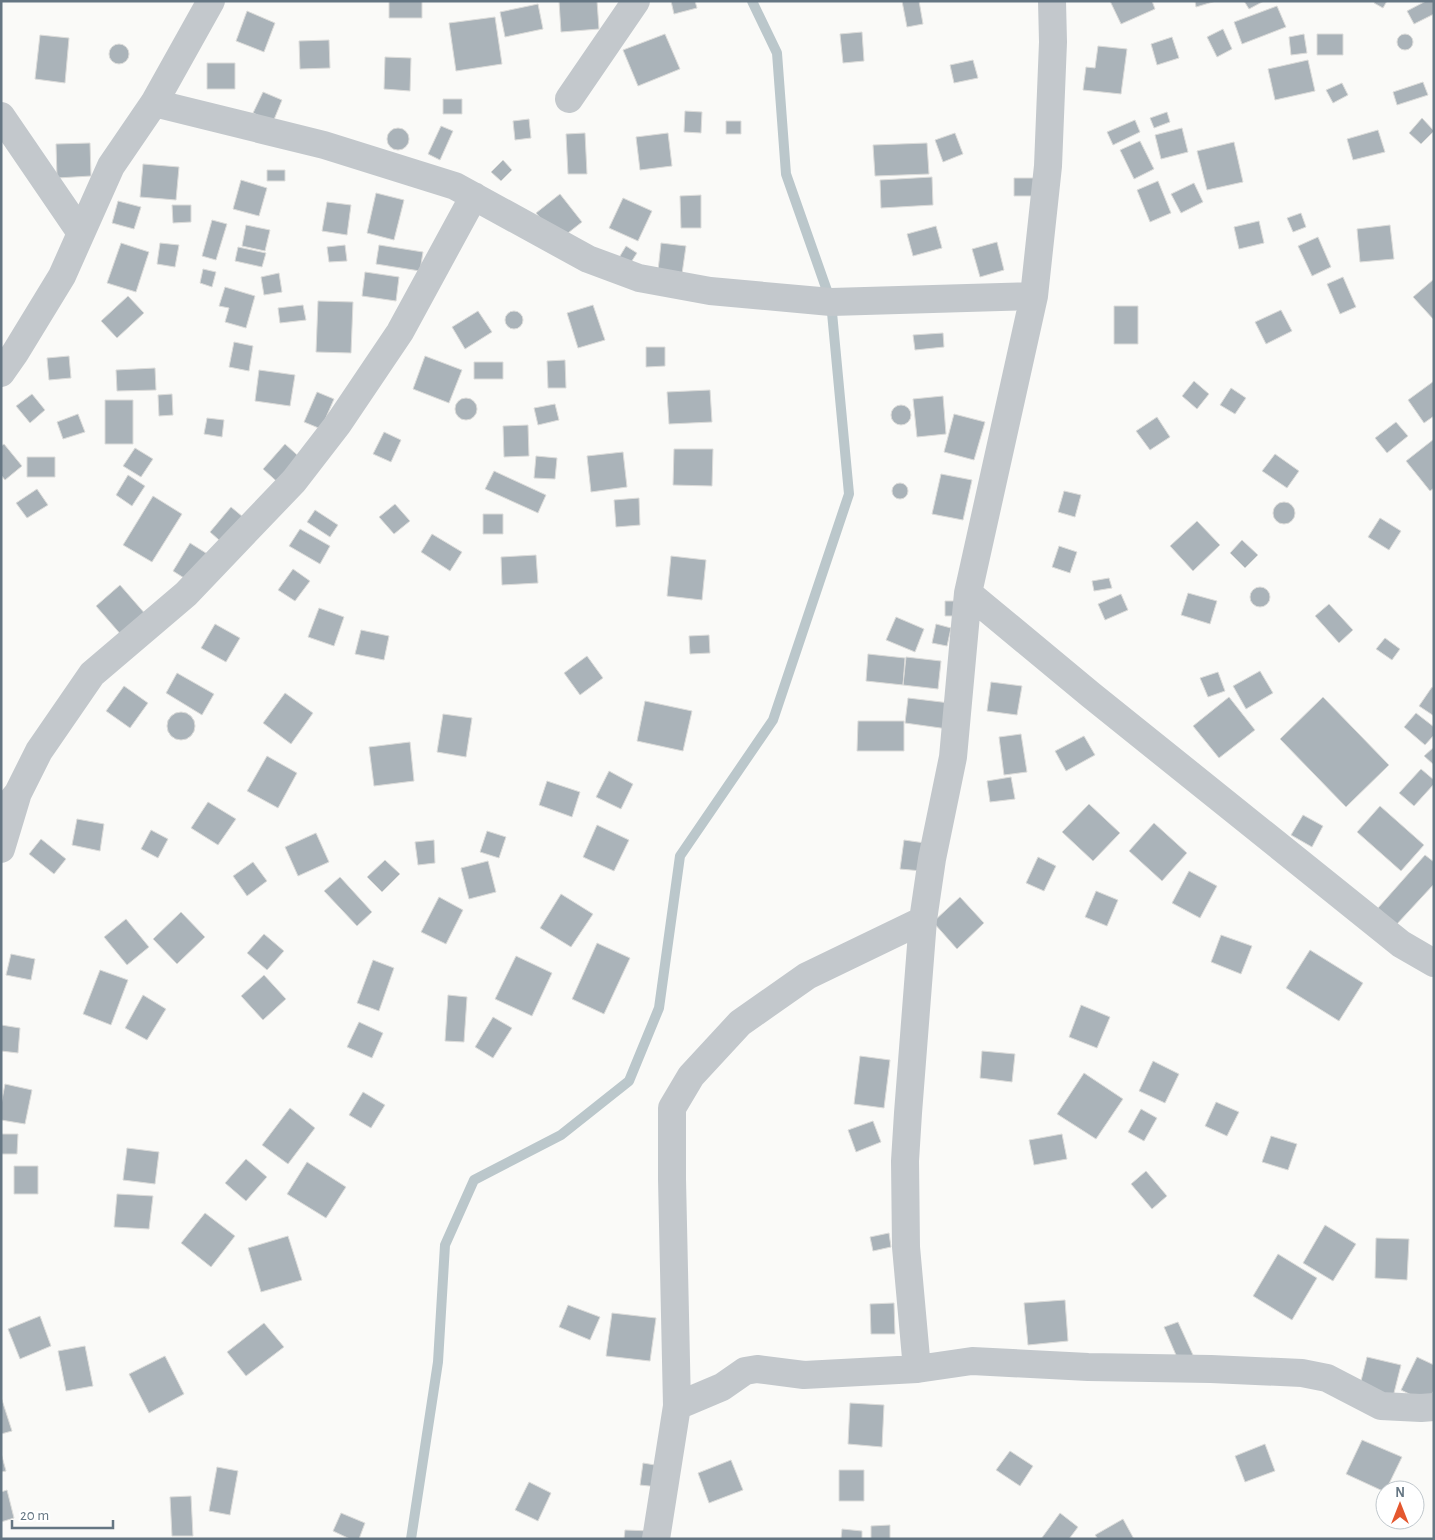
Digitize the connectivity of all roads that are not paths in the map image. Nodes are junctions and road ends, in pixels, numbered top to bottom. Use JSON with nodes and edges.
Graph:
{"nodes":[{"id":1,"x":211,"y":1,"type":"edge"},
{"id":2,"x":636,"y":1,"type":"edge"},
{"id":3,"x":1052,"y":1,"type":"edge"},
{"id":4,"x":569,"y":99,"type":"dead end"},
{"id":5,"x":154,"y":103,"type":"junction"},
{"id":6,"x":1,"y":116,"type":"edge"},
{"id":7,"x":474,"y":196,"type":"junction"},
{"id":8,"x":81,"y":233,"type":"junction"},
{"id":9,"x":1034,"y":296,"type":"junction"},
{"id":10,"x":1,"y":373,"type":"edge"},
{"id":11,"x":968,"y":593,"type":"junction"},
{"id":12,"x":18,"y":792,"type":"junction"},
{"id":13,"x":1,"y":814,"type":"edge"},
{"id":14,"x":1,"y":849,"type":"edge"},
{"id":15,"x":923,"y":920,"type":"junction"},
{"id":16,"x":1434,"y":963,"type":"edge"},
{"id":17,"x":917,"y":1369,"type":"junction"},
{"id":18,"x":677,"y":1406,"type":"junction"},
{"id":19,"x":1434,"y":1407,"type":"edge"},
{"id":20,"x":656,"y":1539,"type":"edge"}],
"edges":[{"from":1,"to":5,"type":"street"},
{"from":2,"to":4,"type":"street"},
{"from":3,"to":9,"type":"street"},
{"from":5,"to":7,"type":"street"},
{"from":5,"to":8,"type":"street"},
{"from":6,"to":8,"type":"street"},
{"from":7,"to":9,"type":"street"},
{"from":7,"to":12,"type":"street"},
{"from":8,"to":10,"type":"street"},
{"from":9,"to":11,"type":"street"},
{"from":11,"to":15,"type":"street"},
{"from":11,"to":16,"type":"street"},
{"from":12,"to":13,"type":"street"},
{"from":12,"to":14,"type":"street"},
{"from":15,"to":17,"type":"street"},
{"from":15,"to":18,"type":"street"},
{"from":17,"to":18,"type":"street"},
{"from":17,"to":19,"type":"street"},
{"from":18,"to":20,"type":"street"}]}
